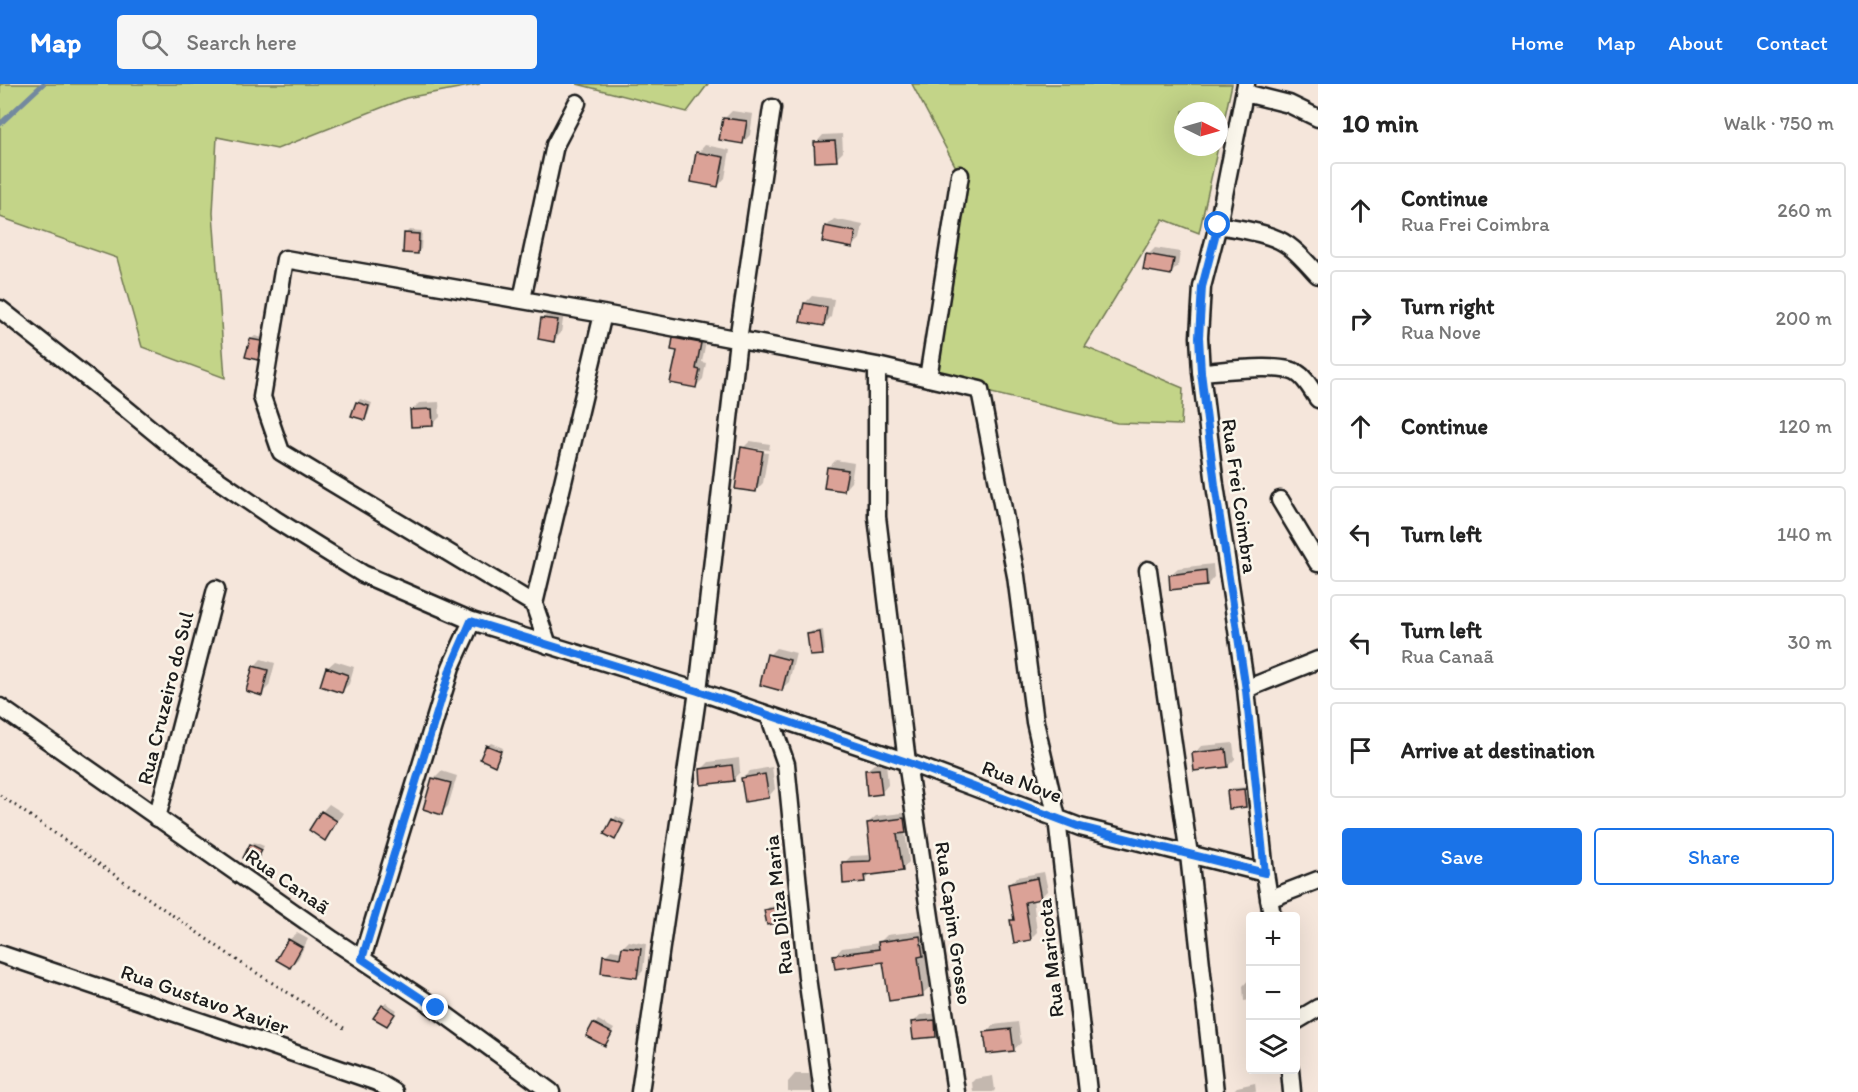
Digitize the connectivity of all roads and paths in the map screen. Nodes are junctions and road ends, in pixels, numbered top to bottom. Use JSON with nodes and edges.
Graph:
{"nodes":[{"id":1,"x":1245,"y":88,"type":"edge"},
{"id":2,"x":577,"y":102,"type":"dead end"},
{"id":3,"x":772,"y":108,"type":"dead end"},
{"id":4,"x":1318,"y":118,"type":"edge"},
{"id":5,"x":960,"y":175,"type":"dead end"},
{"id":6,"x":1218,"y":225,"type":"junction"},
{"id":7,"x":1318,"y":275,"type":"edge"},
{"id":8,"x":522,"y":299,"type":"junction"},
{"id":9,"x":0,"y":309,"type":"edge"},
{"id":10,"x":603,"y":314,"type":"junction"},
{"id":11,"x":738,"y":340,"type":"junction"},
{"id":12,"x":877,"y":366,"type":"junction"},
{"id":13,"x":1201,"y":372,"type":"junction"},
{"id":14,"x":928,"y":378,"type":"junction"},
{"id":15,"x":1318,"y":399,"type":"edge"},
{"id":16,"x":1280,"y":500,"type":"dead end"},
{"id":17,"x":1318,"y":563,"type":"edge"},
{"id":18,"x":1148,"y":570,"type":"dead end"},
{"id":19,"x":216,"y":589,"type":"dead end"},
{"id":20,"x":534,"y":604,"type":"junction"},
{"id":21,"x":471,"y":621,"type":"junction"},
{"id":22,"x":548,"y":645,"type":"junction"},
{"id":23,"x":1318,"y":660,"type":"edge"},
{"id":24,"x":1246,"y":690,"type":"junction"},
{"id":25,"x":698,"y":691,"type":"junction"},
{"id":26,"x":0,"y":707,"type":"edge"},
{"id":27,"x":769,"y":715,"type":"junction"},
{"id":28,"x":907,"y":762,"type":"junction"},
{"id":29,"x":0,"y":795,"type":"edge"},
{"id":30,"x":158,"y":818,"type":"junction"},
{"id":31,"x":1057,"y":818,"type":"junction"},
{"id":32,"x":1189,"y":855,"type":"junction"},
{"id":33,"x":1265,"y":873,"type":"junction"},
{"id":34,"x":1318,"y":880,"type":"edge"},
{"id":35,"x":1269,"y":899,"type":"junction"},
{"id":36,"x":1271,"y":912,"type":"edge"},
{"id":37,"x":0,"y":954,"type":"edge"},
{"id":38,"x":362,"y":959,"type":"junction"},
{"id":39,"x":1316,"y":1013,"type":"edge"},
{"id":40,"x":1298,"y":1020,"type":"edge"},
{"id":41,"x":344,"y":1028,"type":"dead end"},
{"id":42,"x":1291,"y":1074,"type":"edge"},
{"id":43,"x":394,"y":1092,"type":"edge"},
{"id":44,"x":551,"y":1092,"type":"edge"},
{"id":45,"x":640,"y":1092,"type":"edge"},
{"id":46,"x":823,"y":1092,"type":"edge"},
{"id":47,"x":956,"y":1092,"type":"edge"},
{"id":48,"x":1088,"y":1092,"type":"edge"},
{"id":49,"x":1215,"y":1092,"type":"edge"},
{"id":50,"x":1293,"y":1092,"type":"edge"}],
"edges":[{"from":1,"to":4,"type":"street"},
{"from":1,"to":6,"type":"street","name":"Rua Frei Coimbra"},
{"from":2,"to":8,"type":"street"},
{"from":3,"to":11,"type":"street"},
{"from":5,"to":14,"type":"street"},
{"from":6,"to":7,"type":"street"},
{"from":6,"to":13,"type":"street","name":"Rua Frei Coimbra"},
{"from":8,"to":10,"type":"street"},
{"from":8,"to":20,"type":"street"},
{"from":9,"to":21,"type":"street","name":"Rua Nove"},
{"from":10,"to":11,"type":"street"},
{"from":10,"to":20,"type":"street"},
{"from":11,"to":12,"type":"street"},
{"from":11,"to":25,"type":"street"},
{"from":12,"to":14,"type":"street"},
{"from":12,"to":28,"type":"street","name":"Rua Capim Grosso"},
{"from":13,"to":15,"type":"street"},
{"from":13,"to":24,"type":"street","name":"Rua Frei Coimbra"},
{"from":14,"to":31,"type":"street","name":"Rua Maricota"},
{"from":16,"to":17,"type":"street"},
{"from":18,"to":32,"type":"street"},
{"from":19,"to":30,"type":"street","name":"Rua Cruzeiro do Sul"},
{"from":20,"to":22,"type":"street"},
{"from":21,"to":22,"type":"street","name":"Rua Nove"},
{"from":21,"to":38,"type":"street"},
{"from":22,"to":25,"type":"street","name":"Rua Nove"},
{"from":23,"to":24,"type":"street"},
{"from":24,"to":33,"type":"street","name":"Rua Frei Coimbra"},
{"from":25,"to":27,"type":"street","name":"Rua Nove"},
{"from":25,"to":45,"type":"street"},
{"from":26,"to":30,"type":"street","name":"Rua Canaã"},
{"from":27,"to":28,"type":"street","name":"Rua Nove"},
{"from":27,"to":46,"type":"street","name":"Rua Dilza Maria"},
{"from":28,"to":31,"type":"street","name":"Rua Nove"},
{"from":28,"to":47,"type":"street","name":"Rua Capim Grosso"},
{"from":29,"to":41,"type":"path"},
{"from":30,"to":38,"type":"street","name":"Rua Canaã"},
{"from":31,"to":32,"type":"street","name":"Rua Nove"},
{"from":31,"to":48,"type":"street","name":"Rua Maricota"},
{"from":32,"to":33,"type":"street","name":"Rua Nove"},
{"from":32,"to":49,"type":"street"},
{"from":33,"to":35,"type":"street","name":"Rua Frei Coimbra"},
{"from":34,"to":35,"type":"street"},
{"from":35,"to":36,"type":"street","name":"Rua Frei Coimbra"},
{"from":37,"to":43,"type":"street","name":"Rua Gustavo Xavier"},
{"from":38,"to":44,"type":"street","name":"Rua Canaã"},
{"from":39,"to":40,"type":"street"},
{"from":42,"to":50,"type":"street"}]}
